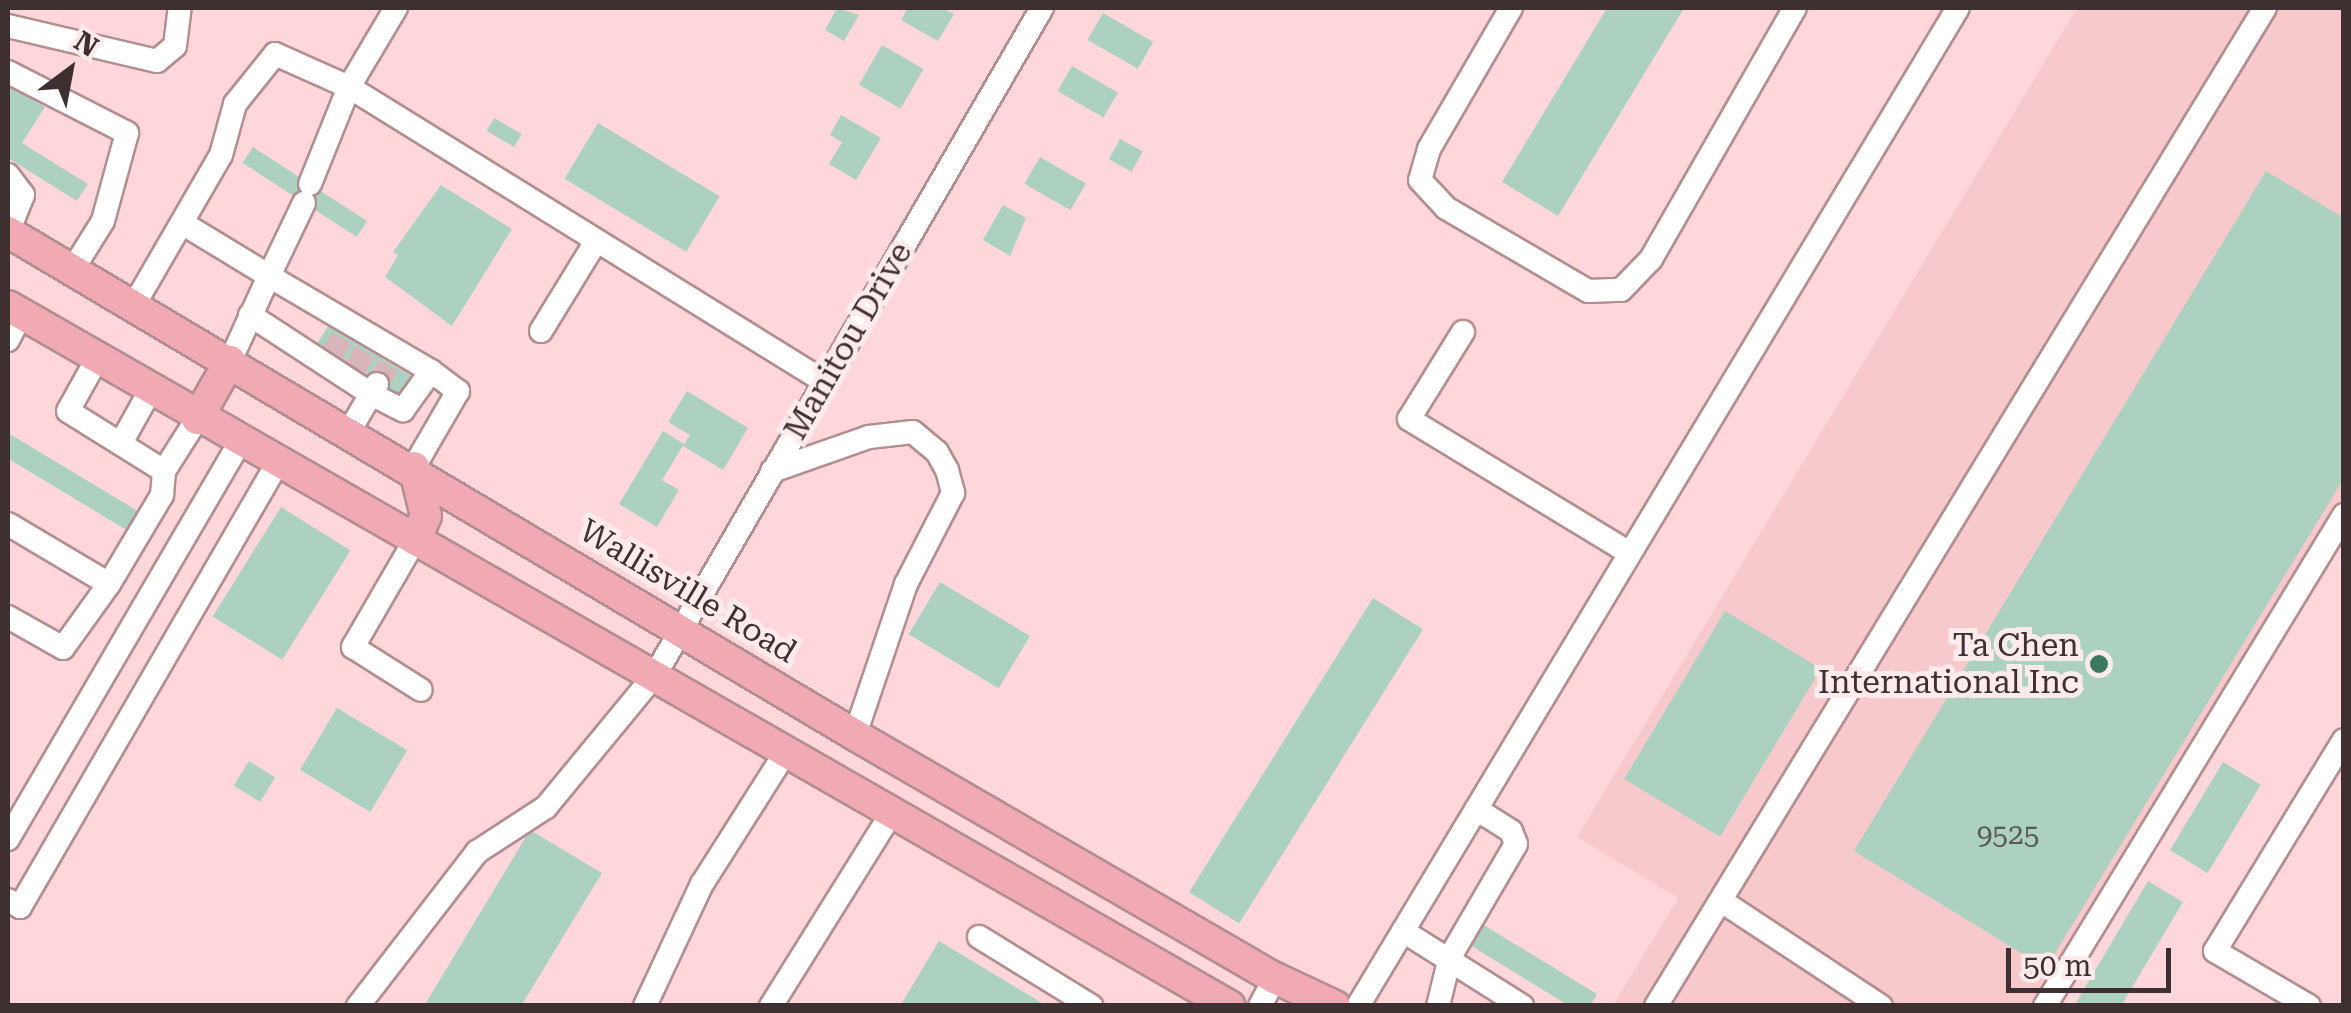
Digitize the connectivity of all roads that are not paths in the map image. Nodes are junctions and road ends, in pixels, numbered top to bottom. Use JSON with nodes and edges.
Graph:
{"nodes":[{"id":1,"x":180,"y":8,"type":"edge"},
{"id":2,"x":396,"y":8,"type":"edge"},
{"id":3,"x":1042,"y":8,"type":"edge"},
{"id":4,"x":1511,"y":8,"type":"edge"},
{"id":5,"x":1796,"y":8,"type":"edge"},
{"id":6,"x":1958,"y":8,"type":"edge"},
{"id":7,"x":2265,"y":8,"type":"edge"},
{"id":8,"x":8,"y":26,"type":"edge"},
{"id":9,"x":8,"y":72,"type":"edge"},
{"id":10,"x":349,"y":87,"type":"junction"},
{"id":11,"x":8,"y":175,"type":"edge"},
{"id":12,"x":182,"y":223,"type":"junction"},
{"id":13,"x":8,"y":232,"type":"edge"},
{"id":14,"x":594,"y":243,"type":"junction"},
{"id":15,"x":74,"y":269,"type":"junction"},
{"id":16,"x":269,"y":276,"type":"junction"},
{"id":17,"x":134,"y":305,"type":"junction"},
{"id":18,"x":250,"y":316,"type":"junction"},
{"id":19,"x":12,"y":320,"type":"edge"},
{"id":20,"x":541,"y":331,"type":"dead end"},
{"id":21,"x":1463,"y":332,"type":"dead end"},
{"id":22,"x":97,"y":360,"type":"junction"},
{"id":23,"x":230,"y":361,"type":"junction"},
{"id":24,"x":430,"y":371,"type":"junction"},
{"id":25,"x":825,"y":382,"type":"junction"},
{"id":26,"x":374,"y":389,"type":"junction"},
{"id":27,"x":150,"y":391,"type":"junction"},
{"id":28,"x":197,"y":419,"type":"junction"},
{"id":29,"x":350,"y":430,"type":"junction"},
{"id":30,"x":121,"y":443,"type":"junction"},
{"id":31,"x":239,"y":443,"type":"junction"},
{"id":32,"x":277,"y":464,"type":"junction"},
{"id":33,"x":414,"y":467,"type":"junction"},
{"id":34,"x":772,"y":470,"type":"junction"},
{"id":35,"x":164,"y":471,"type":"junction"},
{"id":36,"x":2344,"y":515,"type":"edge"},
{"id":37,"x":8,"y":524,"type":"edge"},
{"id":38,"x":416,"y":540,"type":"junction"},
{"id":39,"x":1628,"y":552,"type":"junction"},
{"id":40,"x":109,"y":584,"type":"junction"},
{"id":41,"x":8,"y":617,"type":"edge"},
{"id":42,"x":681,"y":626,"type":"junction"},
{"id":43,"x":655,"y":674,"type":"junction"},
{"id":44,"x":421,"y":690,"type":"dead end"},
{"id":45,"x":855,"y":735,"type":"junction"},
{"id":46,"x":2344,"y":740,"type":"edge"},
{"id":47,"x":786,"y":753,"type":"junction"},
{"id":48,"x":832,"y":781,"type":"junction"},
{"id":49,"x":1476,"y":809,"type":"junction"},
{"id":50,"x":890,"y":814,"type":"junction"},
{"id":51,"x":8,"y":839,"type":"edge"},
{"id":52,"x":8,"y":900,"type":"edge"},
{"id":53,"x":1723,"y":902,"type":"junction"},
{"id":54,"x":1403,"y":931,"type":"junction"},
{"id":55,"x":979,"y":937,"type":"dead end"},
{"id":56,"x":1450,"y":957,"type":"junction"},
{"id":57,"x":1275,"y":978,"type":"junction"},
{"id":58,"x":358,"y":1006,"type":"edge"},
{"id":59,"x":645,"y":1006,"type":"edge"},
{"id":60,"x":771,"y":1006,"type":"edge"},
{"id":61,"x":1091,"y":1006,"type":"edge"},
{"id":62,"x":1230,"y":1006,"type":"edge"},
{"id":63,"x":1260,"y":1006,"type":"edge"},
{"id":64,"x":1335,"y":1006,"type":"edge"},
{"id":65,"x":1358,"y":1006,"type":"edge"},
{"id":66,"x":1438,"y":1006,"type":"edge"},
{"id":67,"x":1522,"y":1006,"type":"edge"},
{"id":68,"x":1656,"y":1006,"type":"edge"},
{"id":69,"x":1881,"y":1006,"type":"edge"},
{"id":70,"x":2045,"y":1006,"type":"edge"},
{"id":71,"x":2308,"y":1006,"type":"edge"}],
"edges":[{"from":1,"to":8,"type":"street"},
{"from":2,"to":10,"type":"street"},
{"from":3,"to":25,"type":"street","name":"Manitou Drive"},
{"from":4,"to":5,"type":"street"},
{"from":6,"to":39,"type":"street"},
{"from":7,"to":53,"type":"street"},
{"from":9,"to":15,"type":"street"},
{"from":10,"to":12,"type":"street"},
{"from":10,"to":14,"type":"street"},
{"from":10,"to":16,"type":"street"},
{"from":11,"to":13,"type":"street"},
{"from":12,"to":16,"type":"street"},
{"from":12,"to":17,"type":"street"},
{"from":13,"to":15,"type":"main road","name":"Wallisville Road"},
{"from":14,"to":20,"type":"street"},
{"from":14,"to":25,"type":"street"},
{"from":15,"to":17,"type":"main road","name":"Wallisville Road"},
{"from":16,"to":18,"type":"street"},
{"from":16,"to":24,"type":"street"},
{"from":17,"to":23,"type":"main road","name":"Wallisville Road"},
{"from":18,"to":23,"type":"street"},
{"from":18,"to":26,"type":"street"},
{"from":19,"to":22,"type":"main road"},
{"from":21,"to":39,"type":"street"},
{"from":22,"to":27,"type":"main road"},
{"from":22,"to":30,"type":"street"},
{"from":23,"to":28,"type":"main road"},
{"from":23,"to":29,"type":"main road","name":"Wallisville Road"},
{"from":24,"to":26,"type":"street"},
{"from":24,"to":33,"type":"street"},
{"from":25,"to":34,"type":"street","name":"Manitou Drive"},
{"from":26,"to":29,"type":"street"},
{"from":27,"to":28,"type":"main road"},
{"from":27,"to":30,"type":"street"},
{"from":28,"to":31,"type":"main road"},
{"from":28,"to":35,"type":"street"},
{"from":29,"to":33,"type":"main road","name":"Wallisville Road"},
{"from":30,"to":35,"type":"street"},
{"from":31,"to":32,"type":"main road"},
{"from":31,"to":51,"type":"street"},
{"from":32,"to":38,"type":"main road"},
{"from":32,"to":52,"type":"street"},
{"from":33,"to":38,"type":"main road"},
{"from":33,"to":42,"type":"main road","name":"Wallisville Road"},
{"from":34,"to":42,"type":"street","name":"Manitou Drive"},
{"from":34,"to":45,"type":"street"},
{"from":35,"to":40,"type":"street"},
{"from":36,"to":70,"type":"street"},
{"from":37,"to":40,"type":"street"},
{"from":38,"to":43,"type":"main road"},
{"from":38,"to":44,"type":"street"},
{"from":39,"to":49,"type":"street"},
{"from":40,"to":41,"type":"street"},
{"from":42,"to":43,"type":"street","name":"Manitou Drive"},
{"from":42,"to":45,"type":"main road","name":"Wallisville Road"},
{"from":43,"to":47,"type":"main road"},
{"from":43,"to":58,"type":"street","name":"Manitou Drive"},
{"from":45,"to":48,"type":"main road"},
{"from":45,"to":57,"type":"main road","name":"Wallisville Road"},
{"from":46,"to":71,"type":"street"},
{"from":47,"to":48,"type":"main road"},
{"from":47,"to":59,"type":"street"},
{"from":48,"to":50,"type":"main road"},
{"from":49,"to":54,"type":"street"},
{"from":49,"to":56,"type":"street"},
{"from":50,"to":60,"type":"street"},
{"from":50,"to":62,"type":"main road"},
{"from":53,"to":68,"type":"street"},
{"from":53,"to":69,"type":"street"},
{"from":54,"to":56,"type":"street"},
{"from":54,"to":65,"type":"street"},
{"from":55,"to":61,"type":"street"},
{"from":56,"to":66,"type":"street"},
{"from":56,"to":67,"type":"street"},
{"from":57,"to":63,"type":"street"},
{"from":57,"to":64,"type":"main road","name":"Wallisville Road"}]}
